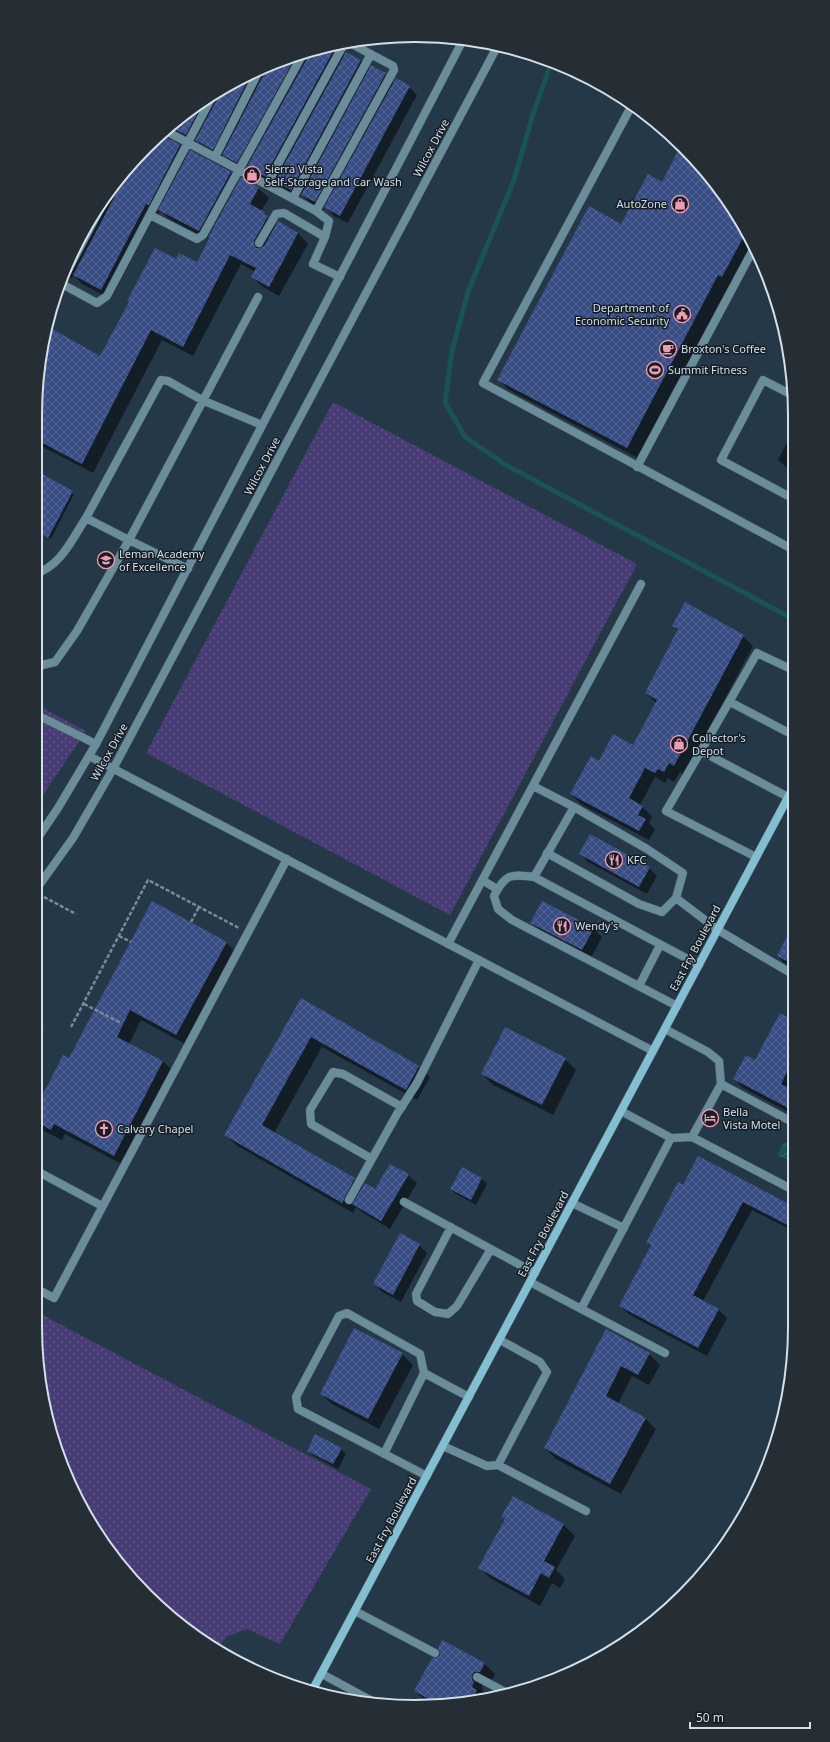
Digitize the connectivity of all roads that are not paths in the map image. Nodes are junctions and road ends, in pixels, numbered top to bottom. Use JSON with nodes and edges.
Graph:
{"nodes":[{"id":1,"x":461,"y":45,"type":"edge"},
{"id":2,"x":356,"y":47,"type":"edge"},
{"id":3,"x":342,"y":49,"type":"edge"},
{"id":4,"x":495,"y":51,"type":"edge"},
{"id":5,"x":371,"y":54,"type":"junction"},
{"id":6,"x":299,"y":61,"type":"edge"},
{"id":7,"x":256,"y":77,"type":"edge"},
{"id":8,"x":208,"y":105,"type":"edge"},
{"id":9,"x":630,"y":110,"type":"edge"},
{"id":10,"x":171,"y":133,"type":"edge"},
{"id":11,"x":188,"y":142,"type":"junction"},
{"id":12,"x":215,"y":157,"type":"junction"},
{"id":13,"x":239,"y":170,"type":"junction"},
{"id":14,"x":267,"y":184,"type":"junction"},
{"id":15,"x":293,"y":198,"type":"junction"},
{"id":16,"x":316,"y":211,"type":"junction"},
{"id":17,"x":150,"y":214,"type":"junction"},
{"id":18,"x":325,"y":237,"type":"junction"},
{"id":19,"x":259,"y":243,"type":"dead end"},
{"id":20,"x":751,"y":253,"type":"edge"},
{"id":21,"x":340,"y":277,"type":"junction"},
{"id":22,"x":65,"y":286,"type":"edge"},
{"id":23,"x":258,"y":297,"type":"dead end"},
{"id":24,"x":787,"y":392,"type":"edge"},
{"id":25,"x":202,"y":400,"type":"junction"},
{"id":26,"x":262,"y":425,"type":"junction"},
{"id":27,"x":638,"y":467,"type":"junction"},
{"id":28,"x":788,"y":496,"type":"edge"},
{"id":29,"x":86,"y":518,"type":"junction"},
{"id":30,"x":128,"y":540,"type":"junction"},
{"id":31,"x":788,"y":546,"type":"edge"},
{"id":32,"x":188,"y":569,"type":"junction"},
{"id":33,"x":42,"y":572,"type":"edge"},
{"id":34,"x":640,"y":584,"type":"dead end"},
{"id":35,"x":42,"y":665,"type":"edge"},
{"id":36,"x":788,"y":668,"type":"edge"},
{"id":37,"x":730,"y":702,"type":"junction"},
{"id":38,"x":42,"y":717,"type":"edge"},
{"id":39,"x":788,"y":732,"type":"edge"},
{"id":40,"x":96,"y":744,"type":"junction"},
{"id":41,"x":701,"y":752,"type":"junction"},
{"id":42,"x":89,"y":756,"type":"junction"},
{"id":43,"x":113,"y":769,"type":"junction"},
{"id":44,"x":533,"y":786,"type":"junction"},
{"id":45,"x":788,"y":797,"type":"joint"},
{"id":46,"x":574,"y":807,"type":"junction"},
{"id":47,"x":42,"y":832,"type":"edge"},
{"id":48,"x":547,"y":853,"type":"junction"},
{"id":49,"x":756,"y":858,"type":"junction"},
{"id":50,"x":287,"y":859,"type":"junction"},
{"id":51,"x":534,"y":877,"type":"junction"},
{"id":52,"x":482,"y":880,"type":"junction"},
{"id":53,"x":42,"y":888,"type":"edge"},
{"id":54,"x":497,"y":889,"type":"junction"},
{"id":55,"x":676,"y":898,"type":"junction"},
{"id":56,"x":718,"y":930,"type":"junction"},
{"id":57,"x":448,"y":944,"type":"junction"},
{"id":58,"x":660,"y":945,"type":"junction"},
{"id":59,"x":479,"y":960,"type":"junction"},
{"id":60,"x":699,"y":966,"type":"junction"},
{"id":61,"x":788,"y":972,"type":"edge"},
{"id":62,"x":639,"y":986,"type":"junction"},
{"id":63,"x":677,"y":1006,"type":"junction"},
{"id":64,"x":665,"y":1029,"type":"junction"},
{"id":65,"x":653,"y":1051,"type":"junction"},
{"id":66,"x":721,"y":1084,"type":"junction"},
{"id":67,"x":402,"y":1107,"type":"junction"},
{"id":68,"x":621,"y":1111,"type":"junction"},
{"id":69,"x":788,"y":1121,"type":"edge"},
{"id":70,"x":692,"y":1137,"type":"junction"},
{"id":71,"x":671,"y":1138,"type":"junction"},
{"id":72,"x":372,"y":1158,"type":"junction"},
{"id":73,"x":42,"y":1174,"type":"edge"},
{"id":74,"x":788,"y":1188,"type":"edge"},
{"id":75,"x":349,"y":1200,"type":"dead end"},
{"id":76,"x":404,"y":1202,"type":"dead end"},
{"id":77,"x":572,"y":1203,"type":"junction"},
{"id":78,"x":102,"y":1206,"type":"junction"},
{"id":79,"x":451,"y":1227,"type":"junction"},
{"id":80,"x":624,"y":1228,"type":"junction"},
{"id":81,"x":491,"y":1249,"type":"junction"},
{"id":82,"x":535,"y":1272,"type":"junction"},
{"id":83,"x":530,"y":1282,"type":"junction"},
{"id":84,"x":42,"y":1292,"type":"edge"},
{"id":85,"x":581,"y":1309,"type":"junction"},
{"id":86,"x":500,"y":1340,"type":"junction"},
{"id":87,"x":665,"y":1353,"type":"dead end"},
{"id":88,"x":424,"y":1373,"type":"junction"},
{"id":89,"x":469,"y":1397,"type":"junction"},
{"id":90,"x":443,"y":1446,"type":"junction"},
{"id":91,"x":384,"y":1454,"type":"junction"},
{"id":92,"x":498,"y":1466,"type":"junction"},
{"id":93,"x":427,"y":1476,"type":"junction"},
{"id":94,"x":586,"y":1511,"type":"dead end"},
{"id":95,"x":355,"y":1611,"type":"junction"},
{"id":96,"x":435,"y":1653,"type":"dead end"},
{"id":97,"x":322,"y":1674,"type":"junction"},
{"id":98,"x":477,"y":1677,"type":"dead end"},
{"id":99,"x":315,"y":1686,"type":"edge"},
{"id":100,"x":501,"y":1690,"type":"edge"},
{"id":101,"x":364,"y":1697,"type":"edge"}],
"edges":[{"from":1,"to":21,"type":"street","name":"Wilcox Drive"},
{"from":2,"to":5,"type":"street"},
{"from":3,"to":14,"type":"street"},
{"from":4,"to":43,"type":"street","name":"Wilcox Drive"},
{"from":5,"to":15,"type":"street"},
{"from":5,"to":16,"type":"street"},
{"from":6,"to":13,"type":"street"},
{"from":7,"to":12,"type":"street"},
{"from":8,"to":11,"type":"street"},
{"from":9,"to":27,"type":"street"},
{"from":10,"to":11,"type":"street"},
{"from":11,"to":12,"type":"street"},
{"from":11,"to":17,"type":"street"},
{"from":12,"to":13,"type":"street"},
{"from":13,"to":14,"type":"street"},
{"from":13,"to":17,"type":"street"},
{"from":14,"to":15,"type":"street"},
{"from":15,"to":16,"type":"street"},
{"from":16,"to":18,"type":"street"},
{"from":17,"to":22,"type":"street"},
{"from":18,"to":19,"type":"street"},
{"from":18,"to":21,"type":"street"},
{"from":20,"to":27,"type":"street"},
{"from":21,"to":26,"type":"street","name":"Wilcox Drive"},
{"from":23,"to":25,"type":"street"},
{"from":24,"to":28,"type":"street"},
{"from":25,"to":26,"type":"street"},
{"from":25,"to":29,"type":"street"},
{"from":25,"to":30,"type":"street"},
{"from":26,"to":32,"type":"street","name":"Wilcox Drive"},
{"from":27,"to":31,"type":"street"},
{"from":29,"to":30,"type":"street"},
{"from":29,"to":33,"type":"street"},
{"from":30,"to":32,"type":"street"},
{"from":30,"to":35,"type":"street"},
{"from":32,"to":40,"type":"street","name":"Wilcox Drive"},
{"from":34,"to":44,"type":"street"},
{"from":36,"to":37,"type":"street"},
{"from":37,"to":39,"type":"street"},
{"from":37,"to":41,"type":"street"},
{"from":38,"to":40,"type":"street"},
{"from":40,"to":42,"type":"street","name":"Wilcox Drive"},
{"from":41,"to":45,"type":"street"},
{"from":41,"to":49,"type":"street"},
{"from":42,"to":43,"type":"street"},
{"from":42,"to":47,"type":"street","name":"Wilcox Drive"},
{"from":43,"to":50,"type":"street"},
{"from":43,"to":53,"type":"street","name":"Wilcox Drive"},
{"from":44,"to":46,"type":"street"},
{"from":44,"to":52,"type":"street"},
{"from":45,"to":49,"type":"main road","name":"East Fry Boulevard"},
{"from":46,"to":48,"type":"street"},
{"from":46,"to":55,"type":"street"},
{"from":48,"to":51,"type":"street"},
{"from":48,"to":55,"type":"street"},
{"from":49,"to":56,"type":"main road","name":"East Fry Boulevard"},
{"from":50,"to":57,"type":"street"},
{"from":50,"to":78,"type":"street"},
{"from":51,"to":54,"type":"street"},
{"from":51,"to":58,"type":"street"},
{"from":52,"to":54,"type":"street"},
{"from":52,"to":57,"type":"street"},
{"from":54,"to":62,"type":"street"},
{"from":55,"to":56,"type":"street"},
{"from":56,"to":60,"type":"main road","name":"East Fry Boulevard"},
{"from":56,"to":61,"type":"street"},
{"from":57,"to":59,"type":"street"},
{"from":58,"to":60,"type":"street"},
{"from":58,"to":62,"type":"street"},
{"from":59,"to":65,"type":"street"},
{"from":59,"to":67,"type":"street"},
{"from":60,"to":63,"type":"main road","name":"East Fry Boulevard"},
{"from":62,"to":63,"type":"street"},
{"from":63,"to":64,"type":"main road","name":"East Fry Boulevard"},
{"from":64,"to":65,"type":"main road","name":"East Fry Boulevard"},
{"from":64,"to":66,"type":"street"},
{"from":65,"to":68,"type":"main road","name":"East Fry Boulevard"},
{"from":66,"to":69,"type":"street"},
{"from":66,"to":70,"type":"street"},
{"from":67,"to":72,"type":"street"},
{"from":67,"to":72,"type":"street"},
{"from":68,"to":71,"type":"street"},
{"from":68,"to":77,"type":"main road","name":"East Fry Boulevard"},
{"from":70,"to":71,"type":"street"},
{"from":70,"to":74,"type":"street"},
{"from":71,"to":80,"type":"street"},
{"from":72,"to":75,"type":"street"},
{"from":73,"to":78,"type":"street"},
{"from":76,"to":79,"type":"street"},
{"from":77,"to":80,"type":"street"},
{"from":77,"to":82,"type":"main road","name":"East Fry Boulevard"},
{"from":78,"to":84,"type":"street"},
{"from":79,"to":81,"type":"street"},
{"from":79,"to":81,"type":"street"},
{"from":80,"to":85,"type":"street"},
{"from":81,"to":82,"type":"street"},
{"from":82,"to":83,"type":"main road","name":"East Fry Boulevard"},
{"from":83,"to":85,"type":"street"},
{"from":83,"to":86,"type":"main road","name":"East Fry Boulevard"},
{"from":85,"to":87,"type":"street"},
{"from":86,"to":89,"type":"main road","name":"East Fry Boulevard"},
{"from":86,"to":92,"type":"street"},
{"from":88,"to":89,"type":"street"},
{"from":88,"to":91,"type":"street"},
{"from":88,"to":91,"type":"street"},
{"from":89,"to":90,"type":"main road","name":"East Fry Boulevard"},
{"from":90,"to":92,"type":"street"},
{"from":90,"to":93,"type":"main road","name":"East Fry Boulevard"},
{"from":91,"to":93,"type":"street"},
{"from":92,"to":94,"type":"street"},
{"from":93,"to":95,"type":"main road","name":"East Fry Boulevard"},
{"from":95,"to":96,"type":"street"},
{"from":95,"to":97,"type":"main road","name":"East Fry Boulevard"},
{"from":97,"to":99,"type":"main road","name":"East Fry Boulevard"},
{"from":97,"to":101,"type":"street"},
{"from":98,"to":100,"type":"street"}]}
